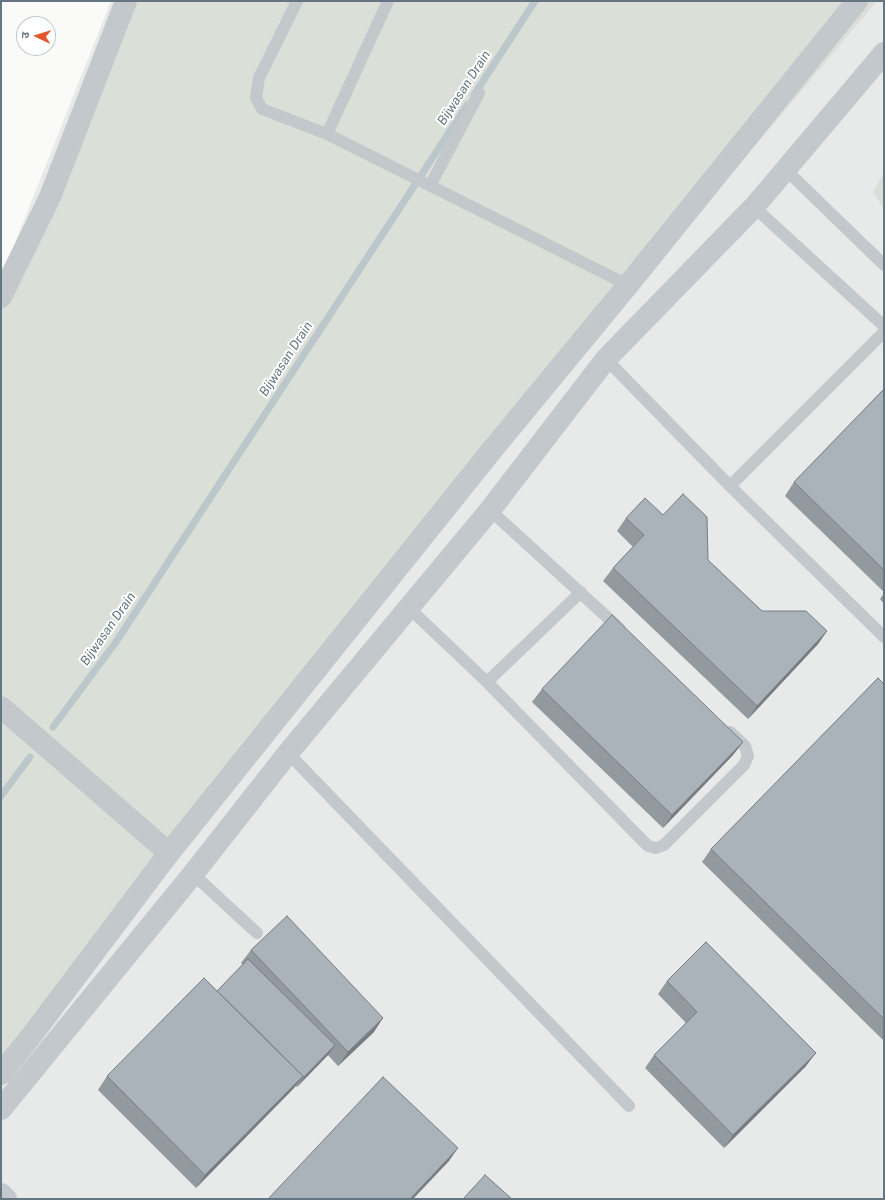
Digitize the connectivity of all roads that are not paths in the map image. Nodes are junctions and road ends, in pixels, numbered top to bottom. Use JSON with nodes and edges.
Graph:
{"nodes":[{"id":1,"x":126,"y":1,"type":"edge"},
{"id":2,"x":297,"y":1,"type":"edge"},
{"id":3,"x":388,"y":1,"type":"edge"},
{"id":4,"x":857,"y":1,"type":"edge"},
{"id":5,"x":884,"y":53,"type":"edge"},
{"id":6,"x":479,"y":93,"type":"dead end"},
{"id":7,"x":327,"y":134,"type":"junction"},
{"id":8,"x":785,"y":169,"type":"junction"},
{"id":9,"x":429,"y":185,"type":"junction"},
{"id":10,"x":754,"y":207,"type":"junction"},
{"id":11,"x":884,"y":265,"type":"edge"},
{"id":12,"x":628,"y":285,"type":"junction"},
{"id":13,"x":1,"y":297,"type":"edge"},
{"id":14,"x":884,"y":326,"type":"edge"},
{"id":15,"x":884,"y":332,"type":"edge"},
{"id":16,"x":606,"y":359,"type":"junction"},
{"id":17,"x":730,"y":486,"type":"junction"},
{"id":18,"x":490,"y":510,"type":"junction"},
{"id":19,"x":581,"y":592,"type":"junction"},
{"id":20,"x":409,"y":608,"type":"junction"},
{"id":21,"x":626,"y":634,"type":"edge"},
{"id":22,"x":884,"y":637,"type":"edge"},
{"id":23,"x":487,"y":682,"type":"junction"},
{"id":24,"x":1,"y":707,"type":"edge"},
{"id":25,"x":723,"y":725,"type":"edge"},
{"id":26,"x":288,"y":753,"type":"junction"},
{"id":27,"x":169,"y":853,"type":"junction"},
{"id":28,"x":193,"y":874,"type":"junction"},
{"id":29,"x":257,"y":933,"type":"dead end"},
{"id":30,"x":1,"y":1074,"type":"edge"},
{"id":31,"x":629,"y":1106,"type":"dead end"},
{"id":32,"x":1,"y":1109,"type":"edge"},
{"id":33,"x":1,"y":1194,"type":"edge"},
{"id":34,"x":6,"y":1199,"type":"edge"}],
"edges":[{"from":1,"to":13,"type":"street"},
{"from":2,"to":7,"type":"lane"},
{"from":3,"to":7,"type":"lane"},
{"from":4,"to":12,"type":"street"},
{"from":5,"to":8,"type":"street"},
{"from":6,"to":9,"type":"lane"},
{"from":7,"to":9,"type":"lane"},
{"from":8,"to":10,"type":"street"},
{"from":8,"to":11,"type":"lane"},
{"from":9,"to":12,"type":"lane"},
{"from":10,"to":14,"type":"lane"},
{"from":10,"to":16,"type":"street"},
{"from":12,"to":27,"type":"street"},
{"from":15,"to":17,"type":"lane"},
{"from":16,"to":17,"type":"lane"},
{"from":16,"to":18,"type":"street"},
{"from":17,"to":22,"type":"lane"},
{"from":18,"to":19,"type":"lane"},
{"from":18,"to":20,"type":"street"},
{"from":19,"to":21,"type":"lane"},
{"from":19,"to":23,"type":"lane"},
{"from":20,"to":23,"type":"lane"},
{"from":20,"to":26,"type":"street"},
{"from":23,"to":25,"type":"lane"},
{"from":24,"to":27,"type":"street"},
{"from":26,"to":28,"type":"street"},
{"from":26,"to":31,"type":"lane"},
{"from":27,"to":30,"type":"street"},
{"from":28,"to":29,"type":"lane"},
{"from":28,"to":32,"type":"street"},
{"from":33,"to":34,"type":"street"}]}
